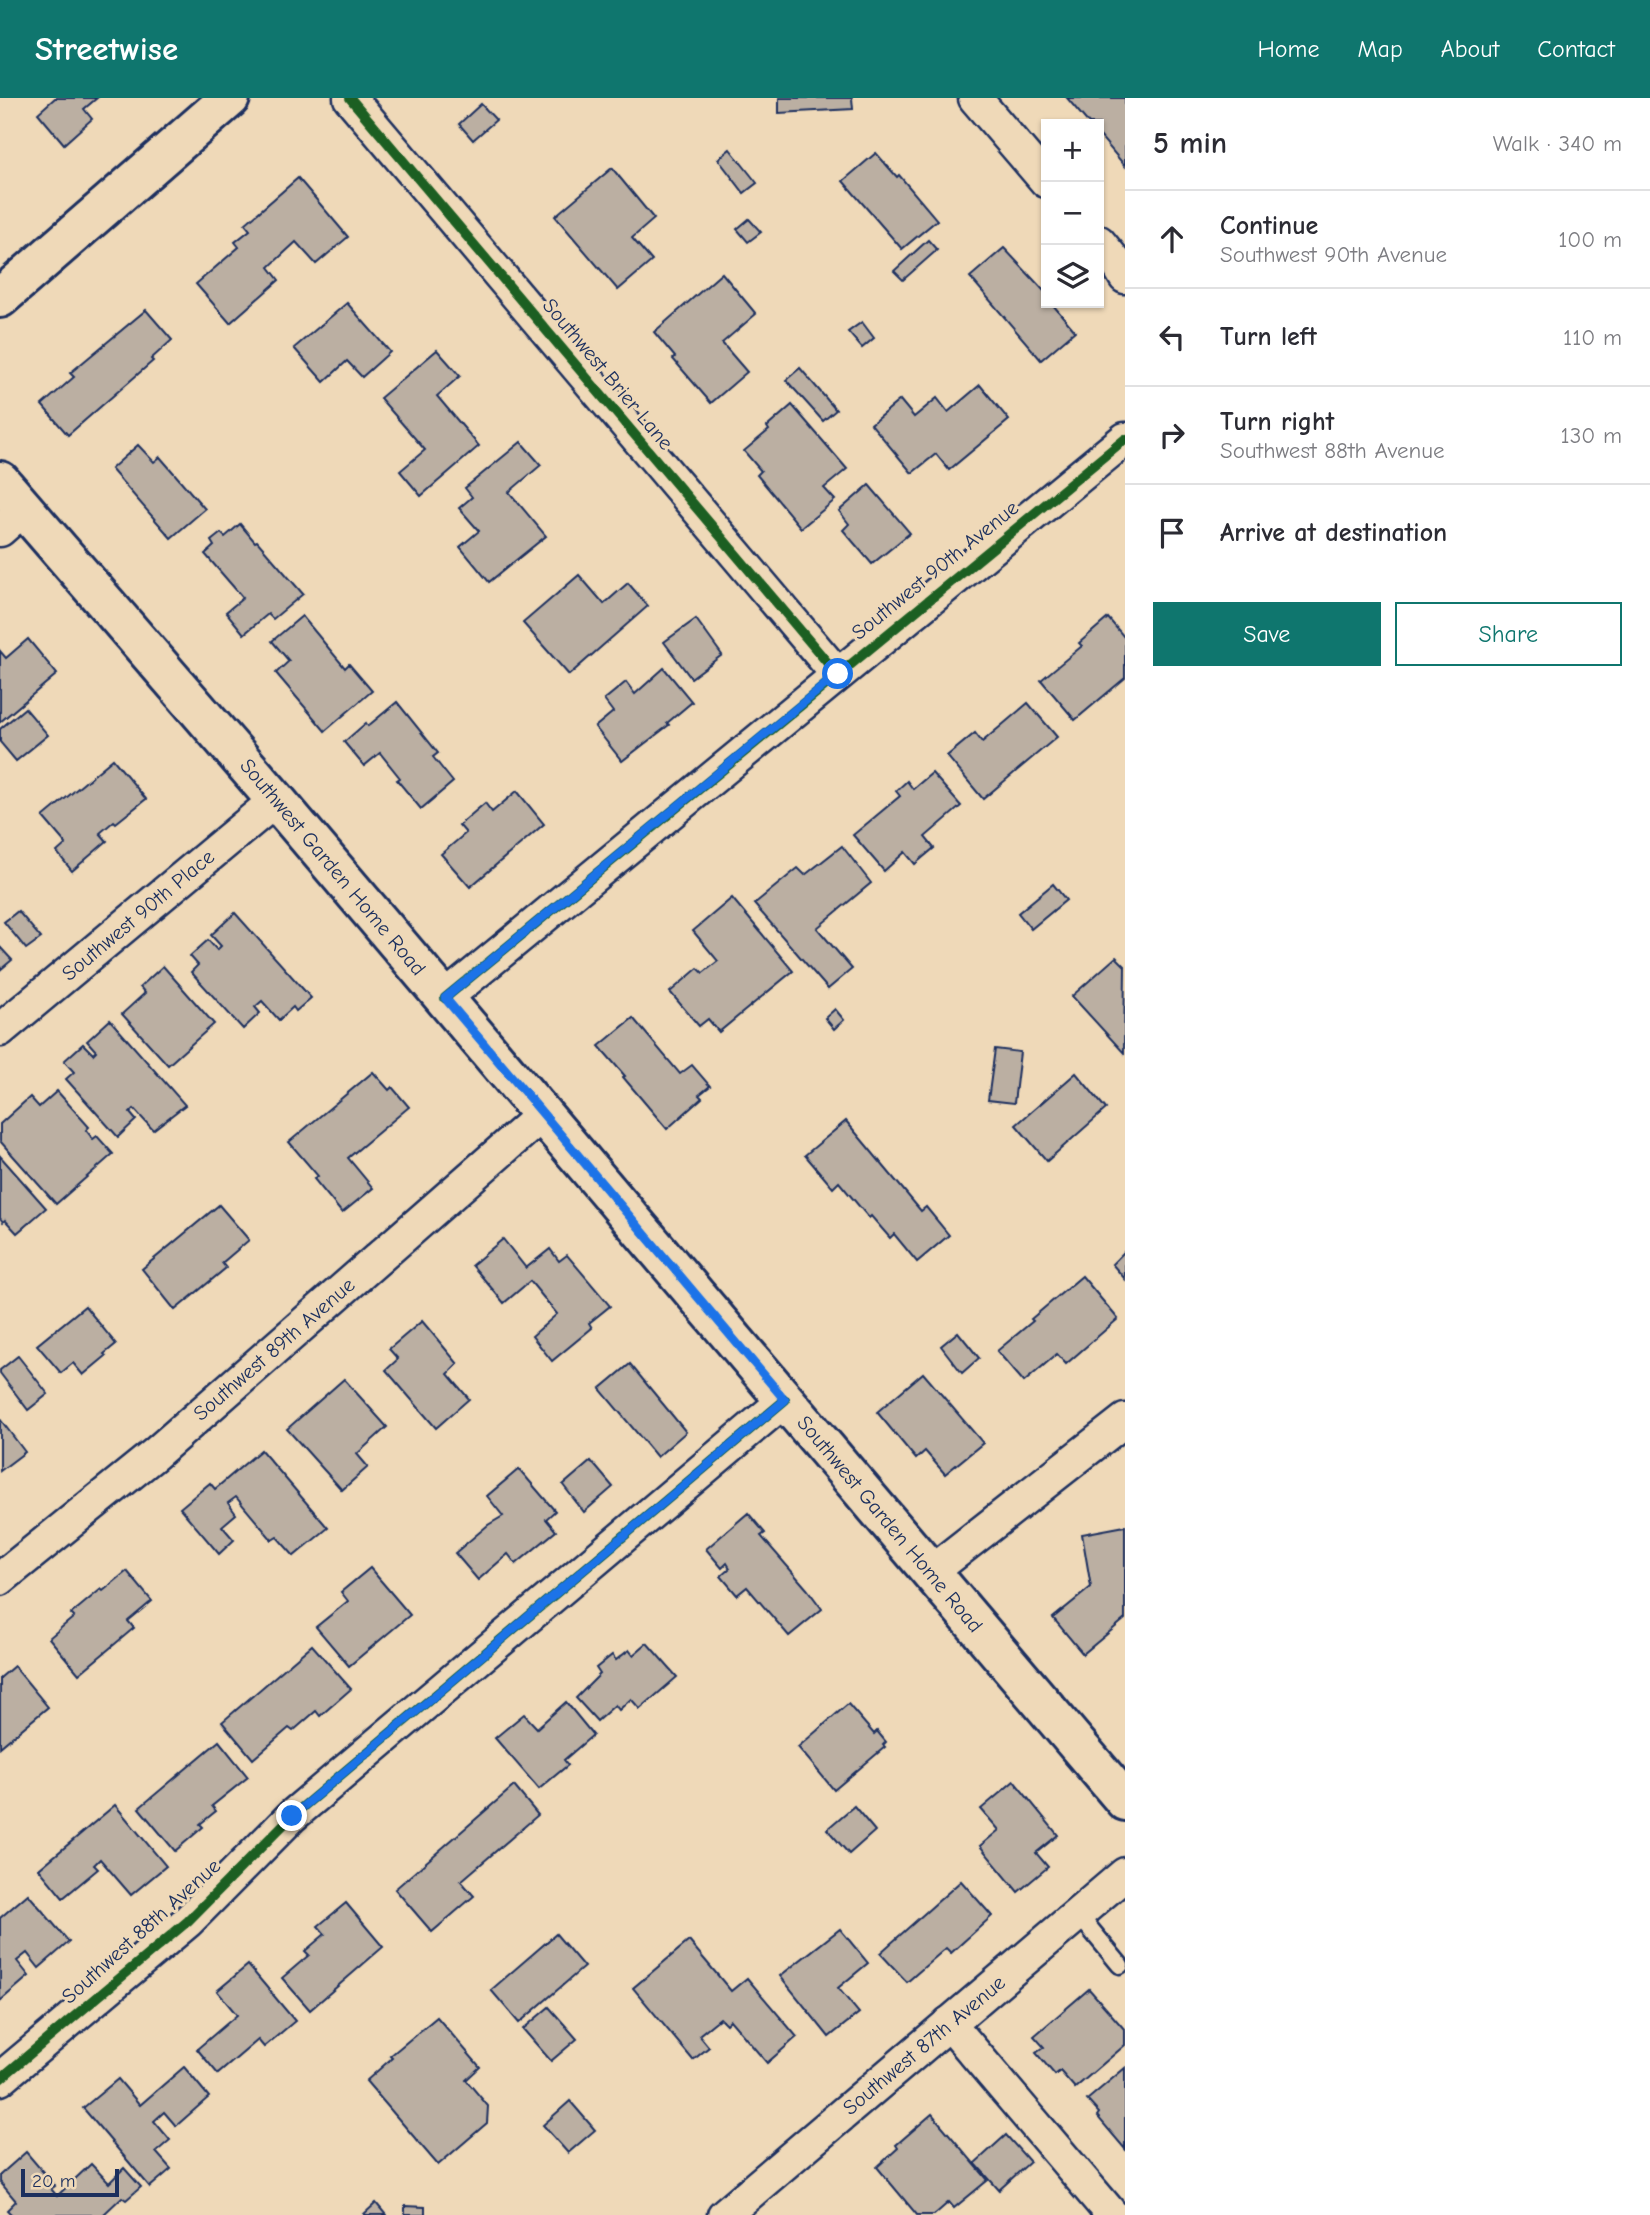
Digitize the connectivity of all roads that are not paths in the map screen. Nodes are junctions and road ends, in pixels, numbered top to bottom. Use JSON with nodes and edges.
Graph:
{"nodes":[{"id":1,"x":230,"y":98,"type":"edge"},
{"id":2,"x":350,"y":98,"type":"edge"},
{"id":3,"x":975,"y":98,"type":"edge"},
{"id":4,"x":1041,"y":175,"type":"edge"},
{"id":5,"x":1101,"y":245,"type":"edge"},
{"id":6,"x":1125,"y":277,"type":"edge"},
{"id":7,"x":0,"y":298,"type":"edge"},
{"id":8,"x":1125,"y":439,"type":"edge"},
{"id":9,"x":0,"y":481,"type":"edge"},
{"id":10,"x":12,"y":520,"type":"edge"},
{"id":11,"x":838,"y":674,"type":"junction"},
{"id":12,"x":276,"y":800,"type":"junction"},
{"id":13,"x":445,"y":998,"type":"junction"},
{"id":14,"x":0,"y":1030,"type":"edge"},
{"id":15,"x":543,"y":1114,"type":"junction"},
{"id":16,"x":785,"y":1400,"type":"junction"},
{"id":17,"x":1125,"y":1420,"type":"edge"},
{"id":18,"x":931,"y":1572,"type":"junction"},
{"id":19,"x":0,"y":1579,"type":"edge"},
{"id":20,"x":1125,"y":1801,"type":"edge"},
{"id":21,"x":1125,"y":1874,"type":"edge"},
{"id":22,"x":1078,"y":1914,"type":"junction"},
{"id":23,"x":1120,"y":1965,"type":"dead end"},
{"id":24,"x":949,"y":2023,"type":"junction"},
{"id":25,"x":0,"y":2079,"type":"edge"},
{"id":26,"x":723,"y":2215,"type":"edge"},
{"id":27,"x":1112,"y":2215,"type":"edge"}],
"edges":[{"from":1,"to":7,"type":"main road"},
{"from":2,"to":11,"type":"street","name":"Southwest Brier Lane"},
{"from":3,"to":4,"type":"street"},
{"from":5,"to":6,"type":"street"},
{"from":8,"to":11,"type":"street","name":"Southwest 90th Avenue"},
{"from":9,"to":10,"type":"main road","name":"Southwest Garden Home Road"},
{"from":10,"to":12,"type":"main road","name":"Southwest Garden Home Road"},
{"from":11,"to":13,"type":"street","name":"Southwest 90th Avenue"},
{"from":12,"to":13,"type":"main road","name":"Southwest Garden Home Road"},
{"from":12,"to":14,"type":"street","name":"Southwest 90th Place"},
{"from":13,"to":15,"type":"main road","name":"Southwest Garden Home Road"},
{"from":15,"to":16,"type":"main road","name":"Southwest Garden Home Road"},
{"from":15,"to":19,"type":"street","name":"Southwest 89th Avenue"},
{"from":16,"to":18,"type":"main road","name":"Southwest Garden Home Road"},
{"from":16,"to":25,"type":"street","name":"Southwest 88th Avenue"},
{"from":17,"to":18,"type":"street"},
{"from":18,"to":20,"type":"main road","name":"Southwest Garden Home Road"},
{"from":21,"to":22,"type":"street","name":"Southwest 87th Avenue"},
{"from":22,"to":23,"type":"lane"},
{"from":22,"to":24,"type":"street","name":"Southwest 87th Avenue"},
{"from":24,"to":26,"type":"street","name":"Southwest 87th Avenue"},
{"from":24,"to":27,"type":"street"}]}
